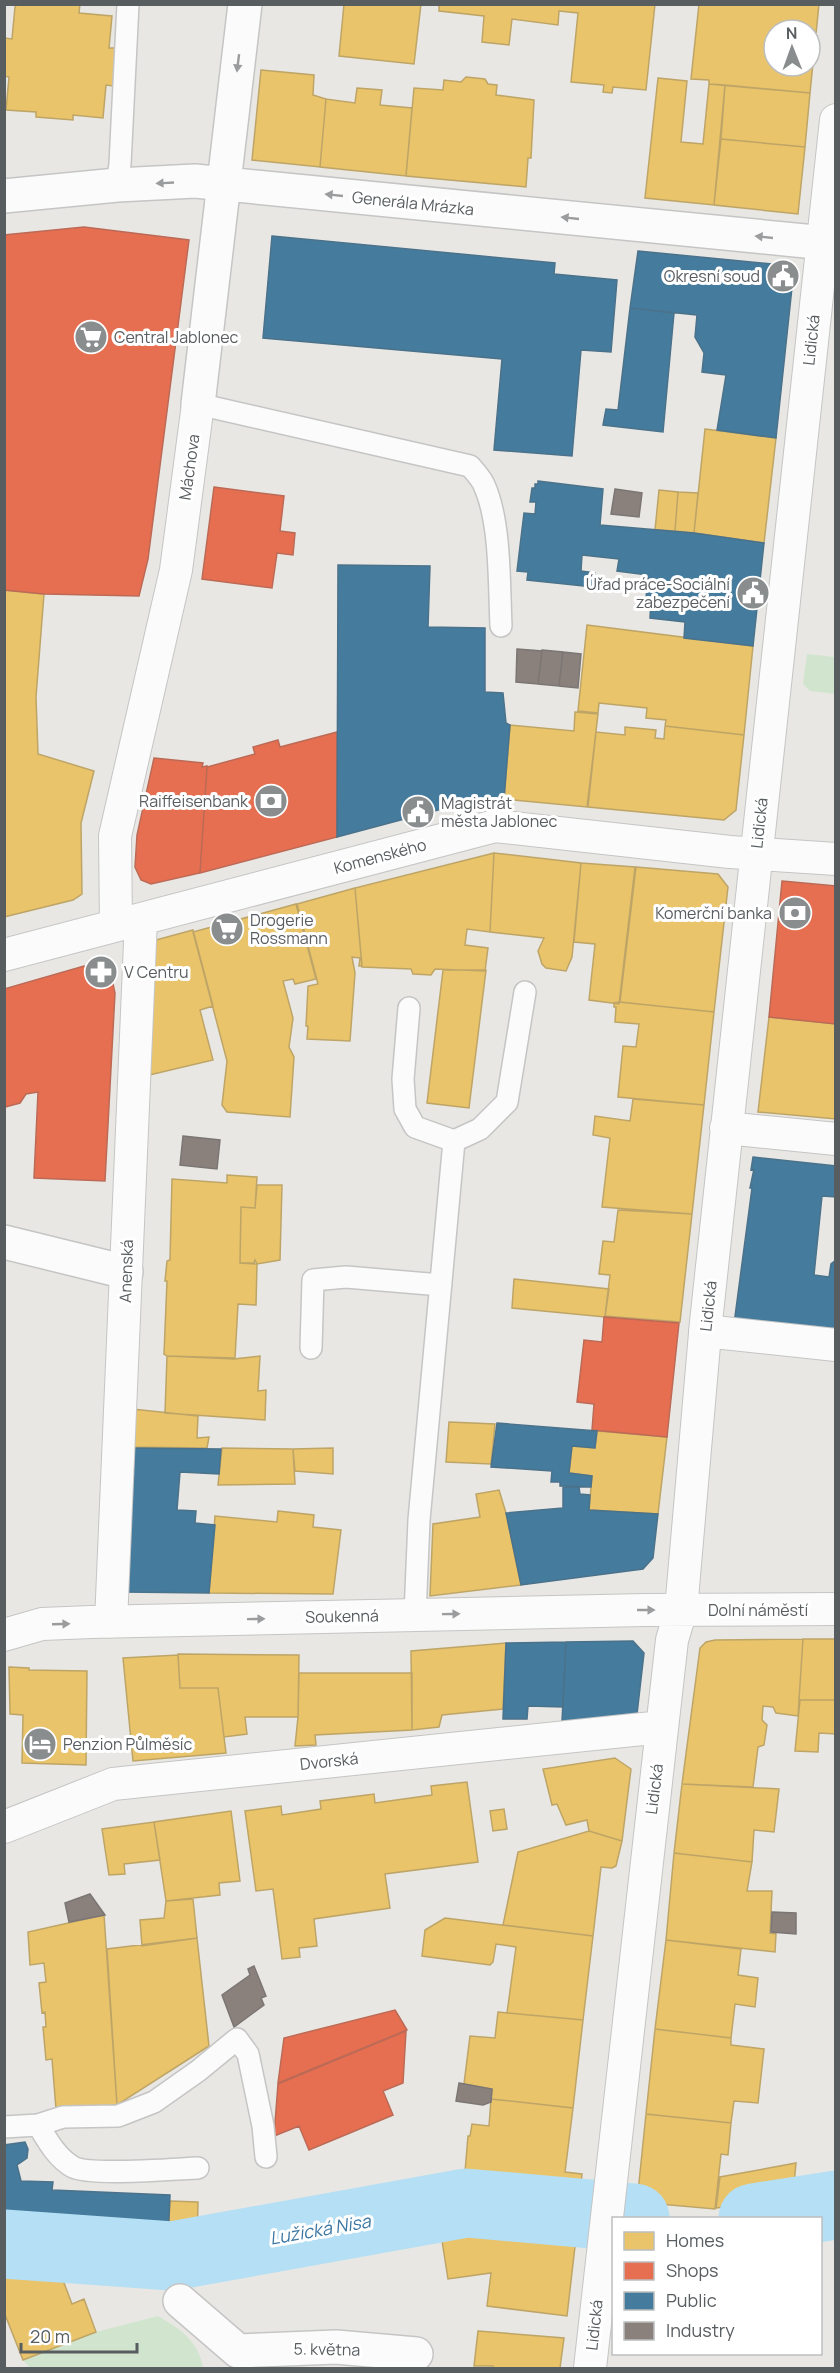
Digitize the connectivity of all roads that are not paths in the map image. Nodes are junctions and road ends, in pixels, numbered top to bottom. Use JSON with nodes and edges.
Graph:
{"nodes":[{"id":1,"x":128,"y":4,"type":"edge"},
{"id":2,"x":245,"y":4,"type":"edge"},
{"id":3,"x":836,"y":120,"type":"edge"},
{"id":4,"x":223,"y":184,"type":"junction"},
{"id":5,"x":117,"y":185,"type":"junction"},
{"id":6,"x":4,"y":196,"type":"edge"},
{"id":7,"x":829,"y":243,"type":"edge"},
{"id":8,"x":198,"y":404,"type":"junction"},
{"id":9,"x":501,"y":626,"type":"dead end"},
{"id":10,"x":756,"y":853,"type":"junction"},
{"id":11,"x":836,"y":859,"type":"edge"},
{"id":12,"x":129,"y":922,"type":"junction"},
{"id":13,"x":4,"y":955,"type":"edge"},
{"id":14,"x":525,"y":992,"type":"dead end"},
{"id":15,"x":409,"y":1008,"type":"dead end"},
{"id":16,"x":726,"y":1128,"type":"junction"},
{"id":17,"x":836,"y":1139,"type":"edge"},
{"id":18,"x":454,"y":1141,"type":"junction"},
{"id":19,"x":4,"y":1242,"type":"edge"},
{"id":20,"x":126,"y":1272,"type":"junction"},
{"id":21,"x":441,"y":1285,"type":"junction"},
{"id":22,"x":705,"y":1331,"type":"junction"},
{"id":23,"x":836,"y":1345,"type":"edge"},
{"id":24,"x":311,"y":1348,"type":"dead end"},
{"id":25,"x":836,"y":1609,"type":"edge"},
{"id":26,"x":681,"y":1610,"type":"junction"},
{"id":27,"x":415,"y":1615,"type":"junction"},
{"id":28,"x":111,"y":1622,"type":"junction"},
{"id":29,"x":4,"y":1635,"type":"edge"},
{"id":30,"x":662,"y":1726,"type":"junction"},
{"id":31,"x":4,"y":1827,"type":"edge"},
{"id":32,"x":38,"y":2125,"type":"junction"},
{"id":33,"x":4,"y":2127,"type":"edge"},
{"id":34,"x":266,"y":2157,"type":"dead end"},
{"id":35,"x":198,"y":2168,"type":"dead end"},
{"id":36,"x":180,"y":2301,"type":"dead end"},
{"id":37,"x":416,"y":2354,"type":"dead end"},
{"id":38,"x":233,"y":2360,"type":"edge"},
{"id":39,"x":590,"y":2368,"type":"edge"}],
"edges":[{"from":1,"to":5,"type":"lane"},
{"from":2,"to":4,"type":"street","name":"Máchova","one_way":true},
{"from":3,"to":7,"type":"street","name":"Lidická"},
{"from":4,"to":5,"type":"street","name":"Generála Mrázka","one_way":true},
{"from":7,"to":4,"type":"street","name":"Generála Mrázka","one_way":true},
{"from":4,"to":8,"type":"street","name":"Máchova"},
{"from":5,"to":6,"type":"street","name":"Generála Mrázka"},
{"from":7,"to":10,"type":"street","name":"Lidická"},
{"from":8,"to":9,"type":"lane"},
{"from":8,"to":12,"type":"street","name":"Máchova"},
{"from":10,"to":11,"type":"street","name":"Komenského"},
{"from":10,"to":12,"type":"street","name":"Komenského"},
{"from":10,"to":16,"type":"street","name":"Lidická"},
{"from":12,"to":13,"type":"street","name":"Komenského"},
{"from":12,"to":20,"type":"street","name":"Anenská"},
{"from":14,"to":18,"type":"lane"},
{"from":15,"to":18,"type":"lane"},
{"from":16,"to":17,"type":"street"},
{"from":16,"to":22,"type":"street","name":"Lidická"},
{"from":18,"to":21,"type":"lane"},
{"from":19,"to":20,"type":"street"},
{"from":20,"to":28,"type":"street","name":"Anenská"},
{"from":21,"to":24,"type":"lane"},
{"from":21,"to":27,"type":"lane"},
{"from":22,"to":23,"type":"street"},
{"from":22,"to":26,"type":"street","name":"Lidická"},
{"from":25,"to":26,"type":"street","name":"Dolní náměstí"},
{"from":27,"to":26,"type":"street","name":"Soukenná","one_way":true},
{"from":26,"to":30,"type":"street","name":"Lidická"},
{"from":28,"to":27,"type":"street","name":"Soukenná","one_way":true},
{"from":29,"to":28,"type":"street","name":"Soukenná","one_way":true},
{"from":30,"to":31,"type":"street","name":"Dvorská"},
{"from":30,"to":39,"type":"street","name":"Lidická"},
{"from":32,"to":33,"type":"lane"},
{"from":32,"to":34,"type":"lane"},
{"from":32,"to":35,"type":"lane"},
{"from":36,"to":38,"type":"street","name":"5. května"},
{"from":37,"to":38,"type":"street","name":"5. května"}]}
